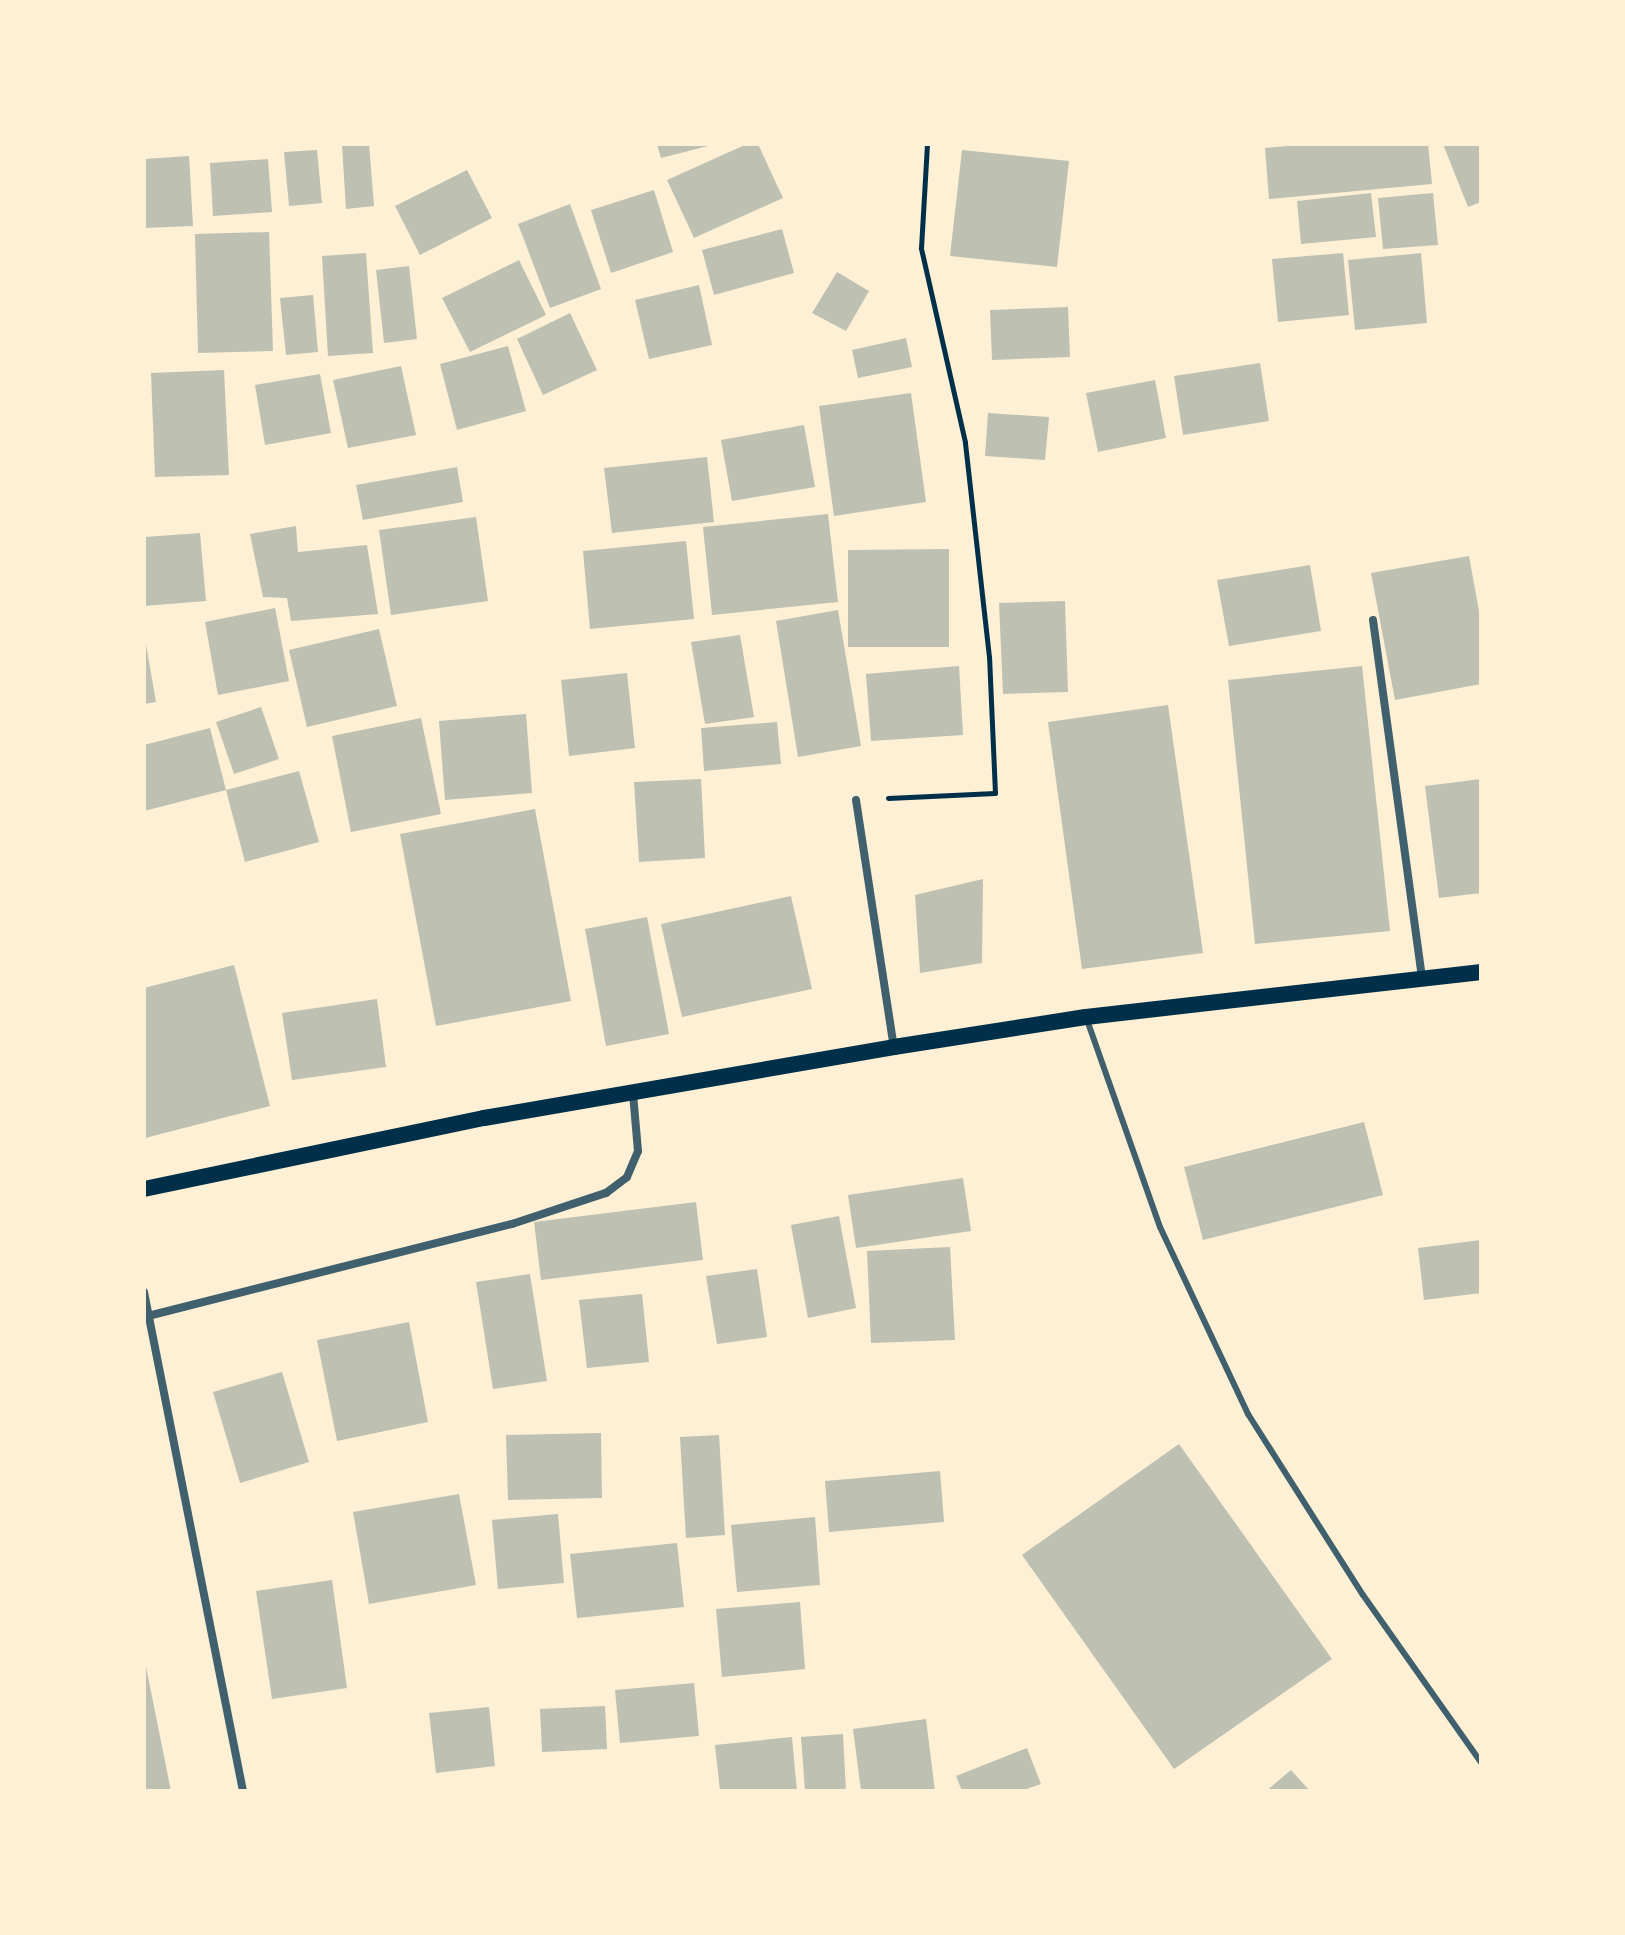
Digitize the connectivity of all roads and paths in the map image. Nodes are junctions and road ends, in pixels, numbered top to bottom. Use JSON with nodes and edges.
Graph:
{"nodes":[{"id":1,"x":927,"y":144,"type":"edge"},
{"id":2,"x":1373,"y":620,"type":"dead end"},
{"id":3,"x":856,"y":800,"type":"joint"},
{"id":4,"x":1481,"y":972,"type":"edge"},
{"id":5,"x":1422,"y":978,"type":"junction"},
{"id":6,"x":1086,"y":1017,"type":"junction"},
{"id":7,"x":894,"y":1047,"type":"junction"},
{"id":8,"x":633,"y":1094,"type":"junction"},
{"id":9,"x":144,"y":1189,"type":"edge"},
{"id":10,"x":144,"y":1292,"type":"edge"},
{"id":11,"x":146,"y":1317,"type":"edge"},
{"id":12,"x":1481,"y":1762,"type":"edge"},
{"id":13,"x":243,"y":1791,"type":"edge"}],
"edges":[{"from":1,"to":3,"type":"path"},
{"from":2,"to":5,"type":"street"},
{"from":3,"to":7,"type":"street"},
{"from":4,"to":5,"type":"main road"},
{"from":5,"to":6,"type":"main road"},
{"from":6,"to":7,"type":"main road"},
{"from":6,"to":12,"type":"lane"},
{"from":7,"to":8,"type":"main road"},
{"from":8,"to":9,"type":"main road"},
{"from":8,"to":11,"type":"street"},
{"from":10,"to":11,"type":"street"},
{"from":11,"to":13,"type":"street"}]}
